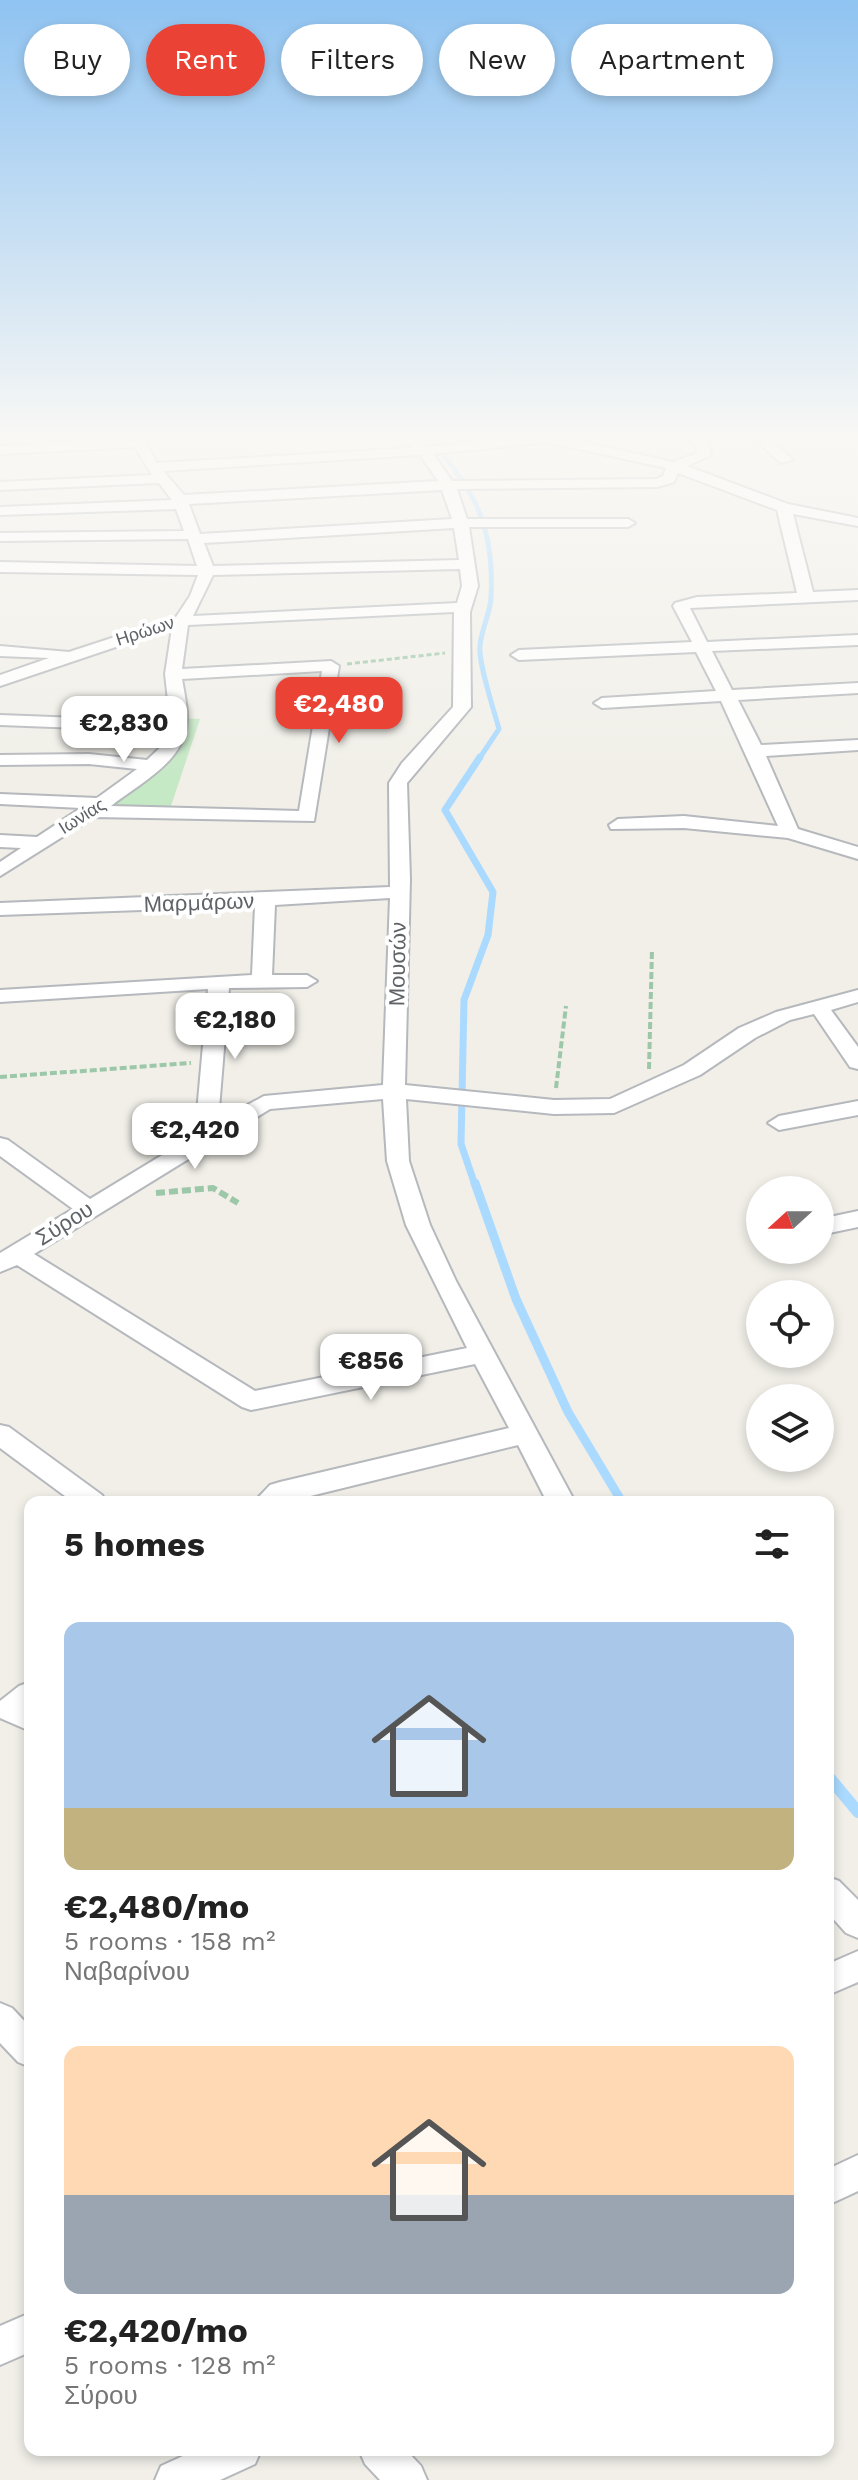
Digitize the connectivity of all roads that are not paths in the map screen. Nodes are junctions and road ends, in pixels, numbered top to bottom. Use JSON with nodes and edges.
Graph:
{"nodes":[{"id":1,"x":199,"y":550,"type":"edge"},
{"id":2,"x":466,"y":550,"type":"edge"},
{"id":3,"x":794,"y":550,"type":"edge"},
{"id":4,"x":469,"y":564,"type":"junction"},
{"id":5,"x":0,"y":567,"type":"edge"},
{"id":6,"x":206,"y":568,"type":"junction"},
{"id":7,"x":858,"y":595,"type":"edge"},
{"id":8,"x":806,"y":597,"type":"junction"},
{"id":9,"x":463,"y":607,"type":"junction"},
{"id":10,"x":181,"y":621,"type":"junction"},
{"id":11,"x":858,"y":640,"type":"edge"},
{"id":12,"x":699,"y":646,"type":"junction"},
{"id":13,"x":0,"y":651,"type":"edge"},
{"id":14,"x":74,"y":655,"type":"junction"},
{"id":15,"x":519,"y":655,"type":"dead end"},
{"id":16,"x":173,"y":674,"type":"junction"},
{"id":17,"x":0,"y":681,"type":"edge"},
{"id":18,"x":858,"y":688,"type":"edge"},
{"id":19,"x":726,"y":696,"type":"junction"},
{"id":20,"x":602,"y":703,"type":"dead end"},
{"id":21,"x":0,"y":720,"type":"edge"},
{"id":22,"x":132,"y":725,"type":"dead end"},
{"id":23,"x":858,"y":745,"type":"edge"},
{"id":24,"x":755,"y":751,"type":"junction"},
{"id":25,"x":0,"y":760,"type":"edge"},
{"id":26,"x":155,"y":766,"type":"junction"},
{"id":27,"x":0,"y":799,"type":"edge"},
{"id":28,"x":97,"y":807,"type":"junction"},
{"id":29,"x":618,"y":825,"type":"dead end"},
{"id":30,"x":790,"y":833,"type":"junction"},
{"id":31,"x":0,"y":841,"type":"edge"},
{"id":32,"x":39,"y":843,"type":"junction"},
{"id":33,"x":858,"y":853,"type":"edge"},
{"id":34,"x":0,"y":870,"type":"edge"},
{"id":35,"x":398,"y":892,"type":"junction"},
{"id":36,"x":265,"y":900,"type":"junction"},
{"id":37,"x":0,"y":909,"type":"edge"},
{"id":38,"x":262,"y":981,"type":"junction"},
{"id":39,"x":307,"y":981,"type":"dead end"},
{"id":40,"x":219,"y":982,"type":"junction"},
{"id":41,"x":0,"y":996,"type":"edge"},
{"id":42,"x":858,"y":996,"type":"edge"},
{"id":43,"x":819,"y":1007,"type":"junction"},
{"id":44,"x":858,"y":1062,"type":"edge"},
{"id":45,"x":394,"y":1091,"type":"junction"},
{"id":46,"x":858,"y":1108,"type":"edge"},
{"id":47,"x":779,"y":1123,"type":"dead end"},
{"id":48,"x":206,"y":1136,"type":"junction"},
{"id":49,"x":0,"y":1145,"type":"edge"},
{"id":50,"x":88,"y":1208,"type":"junction"},
{"id":51,"x":858,"y":1219,"type":"edge"},
{"id":52,"x":834,"y":1224,"type":"edge"},
{"id":53,"x":8,"y":1259,"type":"edge"},
{"id":54,"x":481,"y":1354,"type":"junction"},
{"id":55,"x":0,"y":1434,"type":"edge"},
{"id":56,"x":525,"y":1434,"type":"junction"},
{"id":57,"x":84,"y":1496,"type":"edge"},
{"id":58,"x":275,"y":1496,"type":"edge"},
{"id":59,"x":558,"y":1496,"type":"edge"},
{"id":60,"x":834,"y":1897,"type":"edge"},
{"id":61,"x":858,"y":1923,"type":"edge"},
{"id":62,"x":858,"y":1966,"type":"edge"},
{"id":63,"x":834,"y":1977,"type":"edge"},
{"id":64,"x":0,"y":2019,"type":"edge"},
{"id":65,"x":24,"y":2045,"type":"edge"},
{"id":66,"x":858,"y":2173,"type":"edge"},
{"id":67,"x":834,"y":2184,"type":"edge"},
{"id":68,"x":24,"y":2335,"type":"edge"},
{"id":69,"x":0,"y":2346,"type":"edge"},
{"id":70,"x":228,"y":2456,"type":"edge"},
{"id":71,"x":385,"y":2456,"type":"edge"},
{"id":72,"x":175,"y":2480,"type":"edge"},
{"id":73,"x":407,"y":2480,"type":"edge"}],
"edges":[{"from":1,"to":6,"type":"street"},
{"from":2,"to":4,"type":"street","name":"Μουσών"},
{"from":3,"to":8,"type":"street"},
{"from":4,"to":6,"type":"street"},
{"from":4,"to":9,"type":"street","name":"Μουσών"},
{"from":5,"to":6,"type":"street"},
{"from":6,"to":10,"type":"street","name":"Ηρώων"},
{"from":7,"to":8,"type":"street"},
{"from":8,"to":12,"type":"street"},
{"from":9,"to":10,"type":"street"},
{"from":9,"to":35,"type":"street","name":"Μουσών"},
{"from":10,"to":14,"type":"street","name":"Ηρώων"},
{"from":10,"to":16,"type":"street","name":"Ιωνίας"},
{"from":11,"to":12,"type":"street"},
{"from":12,"to":15,"type":"street"},
{"from":12,"to":19,"type":"street"},
{"from":13,"to":14,"type":"street"},
{"from":14,"to":17,"type":"street","name":"Ηρώων"},
{"from":16,"to":26,"type":"street","name":"Ιωνίας"},
{"from":16,"to":28,"type":"street"},
{"from":18,"to":19,"type":"street"},
{"from":19,"to":20,"type":"street"},
{"from":19,"to":24,"type":"street"},
{"from":21,"to":22,"type":"street"},
{"from":23,"to":24,"type":"street"},
{"from":24,"to":30,"type":"street"},
{"from":25,"to":26,"type":"street"},
{"from":26,"to":28,"type":"street","name":"Ιωνίας"},
{"from":27,"to":28,"type":"street"},
{"from":28,"to":32,"type":"street","name":"Ιωνίας"},
{"from":29,"to":30,"type":"street"},
{"from":30,"to":33,"type":"street"},
{"from":31,"to":32,"type":"street"},
{"from":32,"to":34,"type":"street","name":"Ιωνίας"},
{"from":35,"to":36,"type":"street","name":"Μαρμάρων"},
{"from":35,"to":45,"type":"street","name":"Μουσών"},
{"from":36,"to":37,"type":"street","name":"Μαρμάρων"},
{"from":36,"to":38,"type":"street"},
{"from":38,"to":39,"type":"street"},
{"from":38,"to":40,"type":"street"},
{"from":40,"to":41,"type":"street"},
{"from":40,"to":48,"type":"street"},
{"from":42,"to":43,"type":"street","name":"Σύρου"},
{"from":43,"to":44,"type":"street"},
{"from":43,"to":45,"type":"street","name":"Σύρου"},
{"from":45,"to":48,"type":"street","name":"Σύρου"},
{"from":45,"to":54,"type":"street","name":"Μουσών"},
{"from":46,"to":47,"type":"street"},
{"from":48,"to":50,"type":"street","name":"Σύρου"},
{"from":49,"to":50,"type":"street"},
{"from":50,"to":53,"type":"street","name":"Σύρου"},
{"from":51,"to":52,"type":"street"},
{"from":53,"to":54,"type":"street"},
{"from":54,"to":56,"type":"street","name":"Μουσών"},
{"from":55,"to":57,"type":"street"},
{"from":56,"to":58,"type":"street"},
{"from":56,"to":59,"type":"street","name":"Μουσών"},
{"from":60,"to":61,"type":"street"},
{"from":62,"to":63,"type":"street"},
{"from":64,"to":65,"type":"street"},
{"from":66,"to":67,"type":"street"},
{"from":68,"to":69,"type":"street"},
{"from":70,"to":72,"type":"street"},
{"from":71,"to":73,"type":"street"}]}
